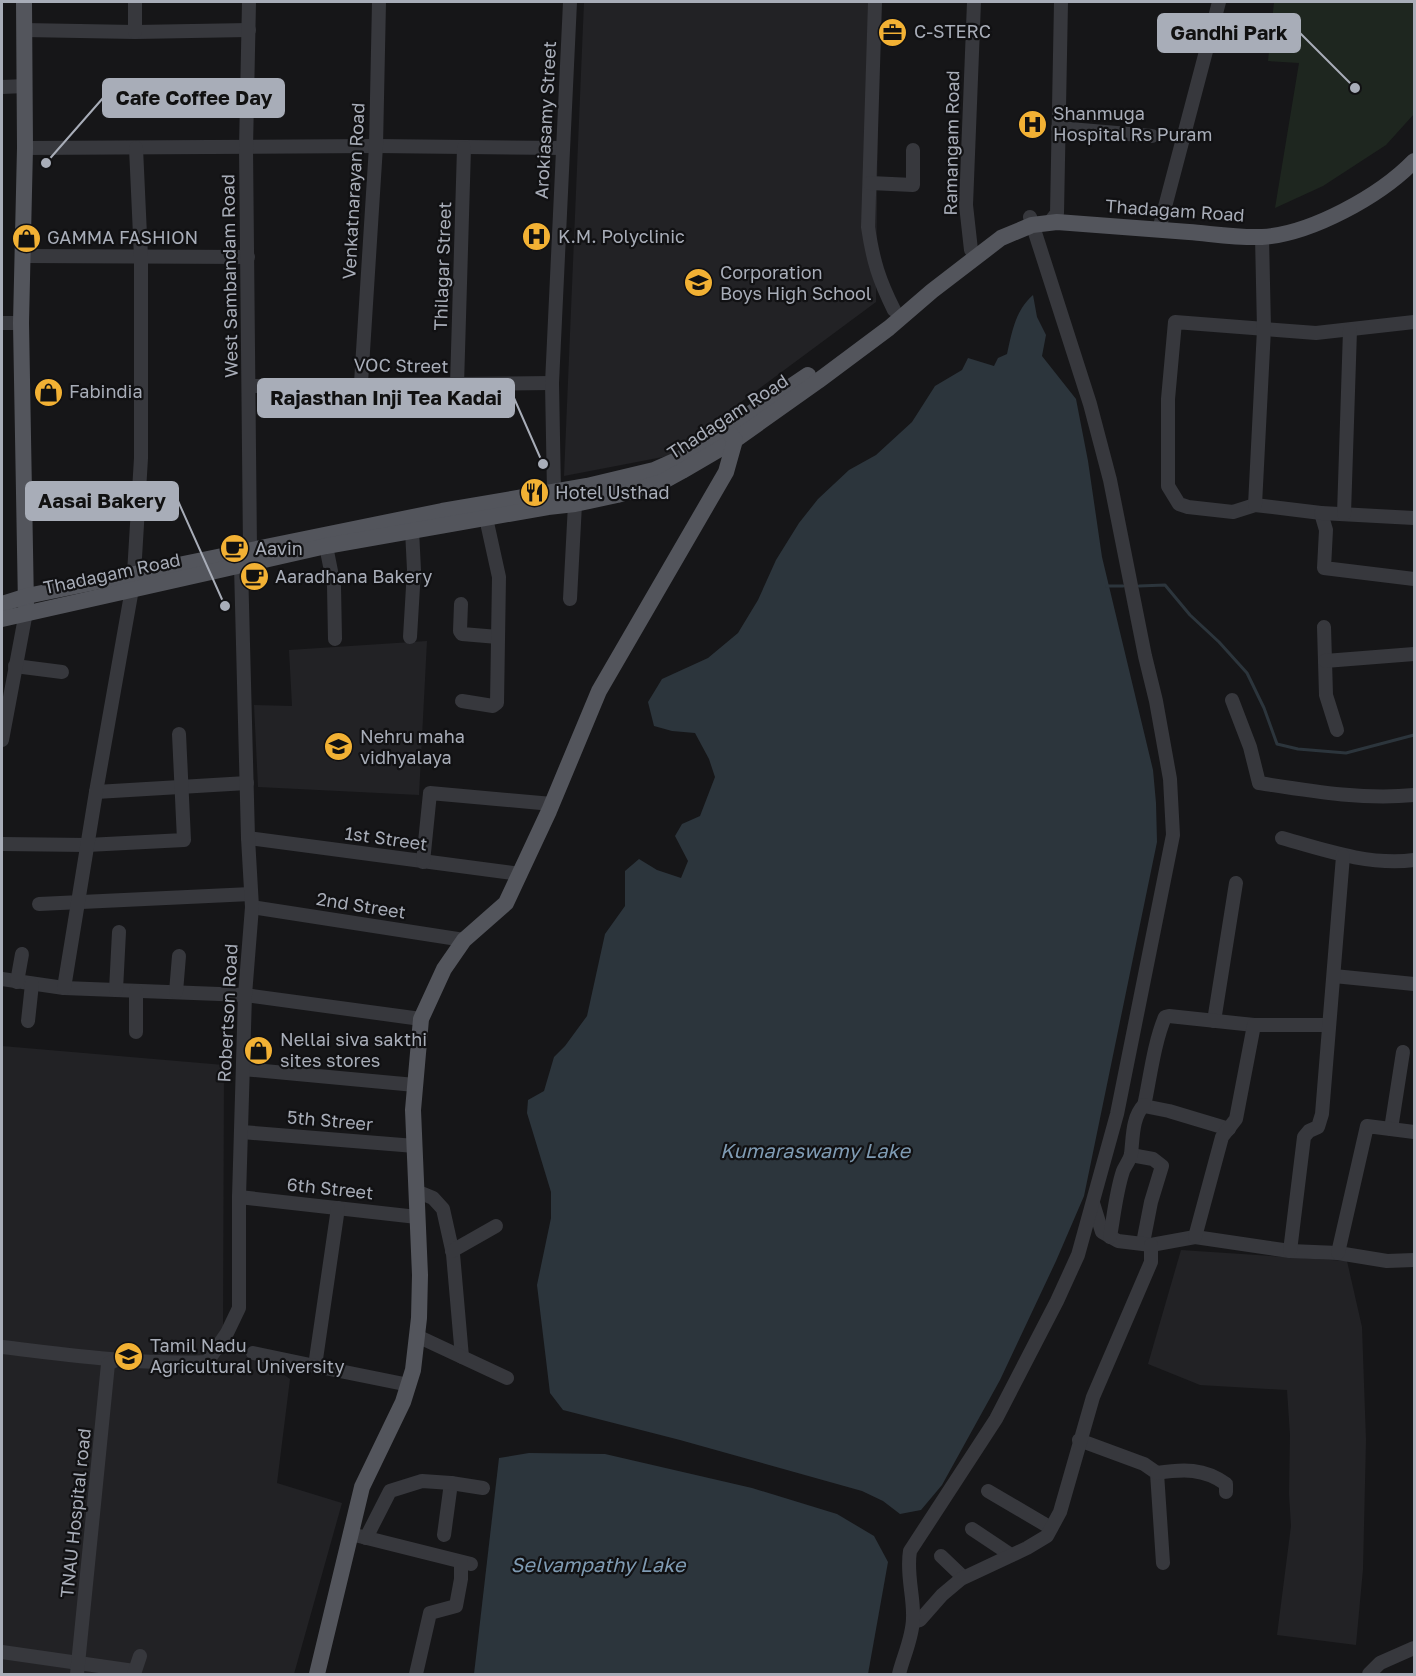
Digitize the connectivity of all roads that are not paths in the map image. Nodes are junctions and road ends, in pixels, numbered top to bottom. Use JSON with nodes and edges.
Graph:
{"nodes":[{"id":1,"x":24,"y":2,"type":"edge"},
{"id":2,"x":135,"y":2,"type":"edge"},
{"id":3,"x":249,"y":2,"type":"edge"},
{"id":4,"x":379,"y":2,"type":"edge"},
{"id":5,"x":570,"y":2,"type":"edge"},
{"id":6,"x":875,"y":2,"type":"edge"},
{"id":7,"x":974,"y":2,"type":"edge"},
{"id":8,"x":1061,"y":2,"type":"edge"},
{"id":9,"x":1219,"y":2,"type":"edge"},
{"id":10,"x":24,"y":30,"type":"junction"},
{"id":11,"x":249,"y":30,"type":"junction"},
{"id":12,"x":135,"y":32,"type":"junction"},
{"id":13,"x":26,"y":86,"type":"junction"},
{"id":14,"x":2,"y":87,"type":"edge"},
{"id":15,"x":1058,"y":129,"type":"junction"},
{"id":16,"x":1152,"y":136,"type":"dead end"},
{"id":17,"x":376,"y":146,"type":"junction"},
{"id":18,"x":25,"y":148,"type":"junction"},
{"id":19,"x":136,"y":148,"type":"junction"},
{"id":20,"x":246,"y":148,"type":"junction"},
{"id":21,"x":464,"y":148,"type":"junction"},
{"id":22,"x":562,"y":148,"type":"junction"},
{"id":23,"x":1414,"y":148,"type":"edge"},
{"id":24,"x":913,"y":150,"type":"dead end"},
{"id":25,"x":1411,"y":170,"type":"edge"},
{"id":26,"x":870,"y":183,"type":"junction"},
{"id":27,"x":1053,"y":218,"type":"junction"},
{"id":28,"x":1031,"y":221,"type":"junction"},
{"id":29,"x":1161,"y":222,"type":"junction"},
{"id":30,"x":1262,"y":237,"type":"junction"},
{"id":31,"x":971,"y":250,"type":"junction"},
{"id":32,"x":23,"y":256,"type":"junction"},
{"id":33,"x":141,"y":257,"type":"junction"},
{"id":34,"x":248,"y":258,"type":"junction"},
{"id":35,"x":894,"y":310,"type":"junction"},
{"id":36,"x":1414,"y":322,"type":"edge"},
{"id":37,"x":2,"y":323,"type":"edge"},
{"id":38,"x":21,"y":323,"type":"junction"},
{"id":39,"x":1264,"y":329,"type":"junction"},
{"id":40,"x":1350,"y":330,"type":"junction"},
{"id":41,"x":361,"y":383,"type":"junction"},
{"id":42,"x":552,"y":383,"type":"junction"},
{"id":43,"x":457,"y":385,"type":"junction"},
{"id":44,"x":249,"y":386,"type":"junction"},
{"id":45,"x":731,"y":435,"type":"junction"},
{"id":46,"x":554,"y":492,"type":"junction"},
{"id":47,"x":575,"y":504,"type":"junction"},
{"id":48,"x":1255,"y":505,"type":"junction"},
{"id":49,"x":1321,"y":513,"type":"junction"},
{"id":50,"x":1344,"y":514,"type":"junction"},
{"id":51,"x":486,"y":518,"type":"junction"},
{"id":52,"x":1414,"y":518,"type":"edge"},
{"id":53,"x":412,"y":530,"type":"junction"},
{"id":54,"x":326,"y":546,"type":"junction"},
{"id":55,"x":250,"y":550,"type":"junction"},
{"id":56,"x":241,"y":566,"type":"junction"},
{"id":57,"x":1414,"y":579,"type":"edge"},
{"id":58,"x":133,"y":582,"type":"junction"},
{"id":59,"x":570,"y":599,"type":"dead end"},
{"id":60,"x":2,"y":604,"type":"edge"},
{"id":61,"x":26,"y":604,"type":"junction"},
{"id":62,"x":461,"y":604,"type":"dead end"},
{"id":63,"x":2,"y":619,"type":"edge"},
{"id":64,"x":1324,"y":627,"type":"dead end"},
{"id":65,"x":410,"y":637,"type":"dead end"},
{"id":66,"x":498,"y":637,"type":"junction"},
{"id":67,"x":335,"y":639,"type":"dead end"},
{"id":68,"x":1414,"y":654,"type":"edge"},
{"id":69,"x":1325,"y":661,"type":"junction"},
{"id":70,"x":15,"y":666,"type":"junction"},
{"id":71,"x":62,"y":672,"type":"dead end"},
{"id":72,"x":1232,"y":700,"type":"dead end"},
{"id":73,"x":462,"y":701,"type":"dead end"},
{"id":74,"x":1337,"y":730,"type":"dead end"},
{"id":75,"x":179,"y":734,"type":"dead end"},
{"id":76,"x":2,"y":740,"type":"edge"},
{"id":77,"x":247,"y":783,"type":"junction"},
{"id":78,"x":182,"y":787,"type":"junction"},
{"id":79,"x":96,"y":792,"type":"junction"},
{"id":80,"x":1414,"y":795,"type":"edge"},
{"id":81,"x":552,"y":804,"type":"junction"},
{"id":82,"x":248,"y":838,"type":"junction"},
{"id":83,"x":1282,"y":838,"type":"dead end"},
{"id":84,"x":2,"y":844,"type":"edge"},
{"id":85,"x":87,"y":845,"type":"junction"},
{"id":86,"x":1343,"y":856,"type":"junction"},
{"id":87,"x":1414,"y":860,"type":"edge"},
{"id":88,"x":423,"y":862,"type":"junction"},
{"id":89,"x":520,"y":874,"type":"junction"},
{"id":90,"x":1236,"y":883,"type":"dead end"},
{"id":91,"x":252,"y":900,"type":"junction"},
{"id":92,"x":77,"y":903,"type":"junction"},
{"id":93,"x":39,"y":904,"type":"dead end"},
{"id":94,"x":118,"y":932,"type":"dead end"},
{"id":95,"x":464,"y":940,"type":"junction"},
{"id":96,"x":22,"y":954,"type":"dead end"},
{"id":97,"x":179,"y":956,"type":"dead end"},
{"id":98,"x":1334,"y":976,"type":"junction"},
{"id":99,"x":2,"y":979,"type":"edge"},
{"id":100,"x":17,"y":982,"type":"junction"},
{"id":101,"x":32,"y":984,"type":"junction"},
{"id":102,"x":1414,"y":984,"type":"edge"},
{"id":103,"x":64,"y":988,"type":"junction"},
{"id":104,"x":116,"y":990,"type":"junction"},
{"id":105,"x":136,"y":991,"type":"junction"},
{"id":106,"x":176,"y":992,"type":"junction"},
{"id":107,"x":245,"y":995,"type":"junction"},
{"id":108,"x":421,"y":1019,"type":"junction"},
{"id":109,"x":28,"y":1021,"type":"dead end"},
{"id":110,"x":1214,"y":1021,"type":"junction"},
{"id":111,"x":1254,"y":1025,"type":"junction"},
{"id":112,"x":1329,"y":1026,"type":"junction"},
{"id":113,"x":136,"y":1032,"type":"dead end"},
{"id":114,"x":1403,"y":1052,"type":"dead end"},
{"id":115,"x":243,"y":1069,"type":"junction"},
{"id":116,"x":415,"y":1085,"type":"junction"},
{"id":117,"x":1144,"y":1105,"type":"junction"},
{"id":118,"x":1228,"y":1128,"type":"junction"},
{"id":119,"x":1391,"y":1129,"type":"junction"},
{"id":120,"x":242,"y":1132,"type":"junction"},
{"id":121,"x":1414,"y":1132,"type":"edge"},
{"id":122,"x":415,"y":1146,"type":"junction"},
{"id":123,"x":1131,"y":1155,"type":"junction"},
{"id":124,"x":416,"y":1191,"type":"junction"},
{"id":125,"x":239,"y":1197,"type":"junction"},
{"id":126,"x":1093,"y":1203,"type":"junction"},
{"id":127,"x":338,"y":1208,"type":"junction"},
{"id":128,"x":417,"y":1217,"type":"junction"},
{"id":129,"x":496,"y":1226,"type":"dead end"},
{"id":130,"x":1110,"y":1237,"type":"junction"},
{"id":131,"x":1195,"y":1237,"type":"junction"},
{"id":132,"x":1147,"y":1244,"type":"junction"},
{"id":133,"x":452,"y":1251,"type":"junction"},
{"id":134,"x":1290,"y":1251,"type":"junction"},
{"id":135,"x":1338,"y":1253,"type":"junction"},
{"id":136,"x":1414,"y":1260,"type":"edge"},
{"id":137,"x":417,"y":1336,"type":"junction"},
{"id":138,"x":2,"y":1347,"type":"edge"},
{"id":139,"x":253,"y":1353,"type":"dead end"},
{"id":140,"x":462,"y":1357,"type":"junction"},
{"id":141,"x":116,"y":1360,"type":"junction"},
{"id":142,"x":315,"y":1366,"type":"junction"},
{"id":143,"x":507,"y":1378,"type":"dead end"},
{"id":144,"x":409,"y":1384,"type":"junction"},
{"id":145,"x":1079,"y":1440,"type":"junction"},
{"id":146,"x":1157,"y":1473,"type":"junction"},
{"id":147,"x":451,"y":1483,"type":"junction"},
{"id":148,"x":483,"y":1488,"type":"dead end"},
{"id":149,"x":988,"y":1491,"type":"dead end"},
{"id":150,"x":1226,"y":1492,"type":"dead end"},
{"id":151,"x":1051,"y":1528,"type":"junction"},
{"id":152,"x":972,"y":1529,"type":"dead end"},
{"id":153,"x":444,"y":1535,"type":"dead end"},
{"id":154,"x":359,"y":1536,"type":"junction"},
{"id":155,"x":1011,"y":1555,"type":"junction"},
{"id":156,"x":941,"y":1556,"type":"dead end"},
{"id":157,"x":1163,"y":1563,"type":"dead end"},
{"id":158,"x":963,"y":1577,"type":"junction"},
{"id":159,"x":913,"y":1622,"type":"junction"},
{"id":160,"x":1414,"y":1648,"type":"edge"},
{"id":161,"x":2,"y":1652,"type":"edge"},
{"id":162,"x":140,"y":1656,"type":"dead end"},
{"id":163,"x":78,"y":1668,"type":"edge"},
{"id":164,"x":134,"y":1673,"type":"edge"},
{"id":165,"x":317,"y":1674,"type":"edge"},
{"id":166,"x":416,"y":1674,"type":"edge"},
{"id":167,"x":899,"y":1674,"type":"edge"},
{"id":168,"x":1369,"y":1674,"type":"edge"}],
"edges":[{"from":1,"to":10,"type":"main road"},
{"from":2,"to":12,"type":"street"},
{"from":3,"to":11,"type":"street","name":"West Sambandam Road"},
{"from":4,"to":17,"type":"street","name":"Venkatnarayan Road"},
{"from":5,"to":22,"type":"street","name":"Arokiasamy Street"},
{"from":6,"to":26,"type":"street"},
{"from":7,"to":31,"type":"street","name":"Ramangam Road"},
{"from":8,"to":15,"type":"street"},
{"from":9,"to":29,"type":"street"},
{"from":10,"to":12,"type":"street"},
{"from":10,"to":13,"type":"main road"},
{"from":11,"to":12,"type":"street"},
{"from":11,"to":20,"type":"street","name":"West Sambandam Road"},
{"from":13,"to":14,"type":"street"},
{"from":13,"to":18,"type":"main road"},
{"from":15,"to":16,"type":"street"},
{"from":15,"to":27,"type":"street"},
{"from":17,"to":20,"type":"street"},
{"from":17,"to":21,"type":"street"},
{"from":17,"to":41,"type":"street","name":"Venkatnarayan Road"},
{"from":18,"to":19,"type":"street"},
{"from":18,"to":32,"type":"main road"},
{"from":19,"to":20,"type":"street"},
{"from":19,"to":33,"type":"street"},
{"from":20,"to":34,"type":"street","name":"West Sambandam Road"},
{"from":21,"to":22,"type":"street"},
{"from":21,"to":43,"type":"street","name":"Thilagar Street"},
{"from":22,"to":42,"type":"street","name":"Arokiasamy Street"},
{"from":23,"to":29,"type":"main road","name":"Thadagam Road"},
{"from":24,"to":26,"type":"street"},
{"from":25,"to":30,"type":"main road","name":"Thadagam Road"},
{"from":26,"to":35,"type":"street"},
{"from":27,"to":28,"type":"main road","name":"Thadagam Road"},
{"from":27,"to":29,"type":"main road","name":"Thadagam Road"},
{"from":27,"to":30,"type":"main road","name":"Thadagam Road"},
{"from":28,"to":31,"type":"main road","name":"Thadagam Road"},
{"from":28,"to":45,"type":"main road","name":"Thadagam Road"},
{"from":28,"to":126,"type":"street"},
{"from":30,"to":39,"type":"street"},
{"from":31,"to":35,"type":"main road","name":"Thadagam Road"},
{"from":32,"to":33,"type":"street"},
{"from":32,"to":38,"type":"main road"},
{"from":33,"to":34,"type":"street"},
{"from":33,"to":58,"type":"street"},
{"from":34,"to":44,"type":"street","name":"West Sambandam Road"},
{"from":35,"to":45,"type":"main road","name":"Thadagam Road"},
{"from":36,"to":40,"type":"street"},
{"from":37,"to":38,"type":"street"},
{"from":38,"to":61,"type":"main road"},
{"from":39,"to":40,"type":"street"},
{"from":39,"to":48,"type":"street"},
{"from":39,"to":48,"type":"street"},
{"from":40,"to":50,"type":"street"},
{"from":41,"to":43,"type":"street","name":"VOC Street"},
{"from":41,"to":44,"type":"street","name":"VOC Street"},
{"from":42,"to":43,"type":"street","name":"VOC Street"},
{"from":42,"to":46,"type":"street","name":"Arokiasamy Street"},
{"from":44,"to":55,"type":"street","name":"West Sambandam Road"},
{"from":45,"to":46,"type":"main road","name":"Thadagam Road"},
{"from":45,"to":47,"type":"main road","name":"Thadagam Road"},
{"from":45,"to":81,"type":"main road"},
{"from":46,"to":55,"type":"main road","name":"Thadagam Road"},
{"from":47,"to":51,"type":"main road","name":"Thadagam Road"},
{"from":47,"to":59,"type":"street"},
{"from":48,"to":49,"type":"street"},
{"from":49,"to":50,"type":"street"},
{"from":49,"to":57,"type":"street"},
{"from":50,"to":52,"type":"street"},
{"from":51,"to":53,"type":"main road","name":"Thadagam Road"},
{"from":51,"to":66,"type":"street"},
{"from":53,"to":54,"type":"main road","name":"Thadagam Road"},
{"from":53,"to":65,"type":"street"},
{"from":54,"to":56,"type":"main road","name":"Thadagam Road"},
{"from":54,"to":67,"type":"street"},
{"from":55,"to":56,"type":"street"},
{"from":55,"to":58,"type":"main road","name":"Thadagam Road"},
{"from":56,"to":58,"type":"main road","name":"Thadagam Road"},
{"from":56,"to":77,"type":"street","name":"Robertson Road"},
{"from":58,"to":61,"type":"main road","name":"Thadagam Road"},
{"from":58,"to":79,"type":"street"},
{"from":60,"to":61,"type":"main road","name":"Thadagam Road"},
{"from":61,"to":63,"type":"main road","name":"Thadagam Road"},
{"from":61,"to":70,"type":"street"},
{"from":62,"to":66,"type":"street"},
{"from":64,"to":69,"type":"street"},
{"from":66,"to":73,"type":"street"},
{"from":68,"to":69,"type":"street"},
{"from":69,"to":74,"type":"street"},
{"from":70,"to":71,"type":"street"},
{"from":70,"to":76,"type":"street"},
{"from":72,"to":80,"type":"street"},
{"from":75,"to":78,"type":"street"},
{"from":77,"to":78,"type":"street"},
{"from":77,"to":82,"type":"street","name":"Robertson Road"},
{"from":78,"to":79,"type":"street"},
{"from":78,"to":85,"type":"street"},
{"from":79,"to":85,"type":"street"},
{"from":81,"to":88,"type":"street"},
{"from":81,"to":89,"type":"main road"},
{"from":82,"to":88,"type":"street","name":"1st Street"},
{"from":82,"to":91,"type":"street","name":"Robertson Road"},
{"from":83,"to":86,"type":"street"},
{"from":84,"to":85,"type":"street"},
{"from":85,"to":92,"type":"street"},
{"from":86,"to":87,"type":"street"},
{"from":86,"to":98,"type":"street"},
{"from":88,"to":89,"type":"street","name":"1st Street"},
{"from":89,"to":95,"type":"main road"},
{"from":90,"to":110,"type":"street"},
{"from":91,"to":92,"type":"street","name":"2nd Street"},
{"from":91,"to":95,"type":"street","name":"2nd Street"},
{"from":91,"to":107,"type":"street","name":"Robertson Road"},
{"from":92,"to":93,"type":"street","name":"2nd Street"},
{"from":92,"to":103,"type":"street"},
{"from":94,"to":104,"type":"street"},
{"from":95,"to":108,"type":"main road"},
{"from":96,"to":100,"type":"street"},
{"from":97,"to":106,"type":"street"},
{"from":98,"to":102,"type":"street"},
{"from":98,"to":112,"type":"street"},
{"from":99,"to":100,"type":"street"},
{"from":100,"to":101,"type":"street"},
{"from":101,"to":103,"type":"street"},
{"from":101,"to":109,"type":"street"},
{"from":103,"to":104,"type":"street"},
{"from":104,"to":105,"type":"street"},
{"from":105,"to":106,"type":"street"},
{"from":105,"to":113,"type":"street"},
{"from":106,"to":107,"type":"street"},
{"from":107,"to":108,"type":"street"},
{"from":107,"to":115,"type":"street","name":"Robertson Road"},
{"from":108,"to":116,"type":"main road"},
{"from":110,"to":111,"type":"street"},
{"from":110,"to":117,"type":"street"},
{"from":111,"to":112,"type":"street"},
{"from":111,"to":118,"type":"street"},
{"from":112,"to":134,"type":"street"},
{"from":114,"to":119,"type":"street"},
{"from":115,"to":116,"type":"street"},
{"from":115,"to":120,"type":"street","name":"Robertson Road"},
{"from":116,"to":122,"type":"main road"},
{"from":117,"to":118,"type":"street"},
{"from":117,"to":123,"type":"street"},
{"from":118,"to":131,"type":"street"},
{"from":119,"to":121,"type":"street"},
{"from":119,"to":135,"type":"street"},
{"from":120,"to":122,"type":"street","name":"5th Streer"},
{"from":120,"to":125,"type":"street","name":"Robertson Road"},
{"from":122,"to":124,"type":"main road"},
{"from":123,"to":130,"type":"street"},
{"from":123,"to":132,"type":"street"},
{"from":124,"to":128,"type":"main road"},
{"from":124,"to":133,"type":"street"},
{"from":125,"to":127,"type":"street","name":"6th Street"},
{"from":125,"to":141,"type":"street","name":"Robertson Road"},
{"from":126,"to":130,"type":"street"},
{"from":126,"to":159,"type":"street"},
{"from":127,"to":128,"type":"street","name":"6th Street"},
{"from":127,"to":142,"type":"street"},
{"from":128,"to":137,"type":"main road"},
{"from":129,"to":133,"type":"street"},
{"from":130,"to":132,"type":"street"},
{"from":131,"to":132,"type":"street"},
{"from":131,"to":134,"type":"street"},
{"from":132,"to":145,"type":"street"},
{"from":133,"to":140,"type":"street"},
{"from":134,"to":135,"type":"street"},
{"from":135,"to":136,"type":"street"},
{"from":137,"to":140,"type":"street"},
{"from":137,"to":144,"type":"main road"},
{"from":138,"to":141,"type":"street"},
{"from":139,"to":142,"type":"street"},
{"from":140,"to":143,"type":"street"},
{"from":141,"to":163,"type":"street","name":"TNAU Hospital road"},
{"from":142,"to":144,"type":"street"},
{"from":144,"to":154,"type":"main road"},
{"from":145,"to":146,"type":"street"},
{"from":145,"to":151,"type":"street"},
{"from":146,"to":150,"type":"street"},
{"from":146,"to":157,"type":"street"},
{"from":147,"to":148,"type":"street"},
{"from":147,"to":153,"type":"street"},
{"from":147,"to":154,"type":"street"},
{"from":149,"to":151,"type":"street"},
{"from":151,"to":155,"type":"street"},
{"from":152,"to":155,"type":"street"},
{"from":154,"to":165,"type":"main road"},
{"from":154,"to":166,"type":"street"},
{"from":155,"to":158,"type":"street"},
{"from":156,"to":158,"type":"street"},
{"from":158,"to":159,"type":"street"},
{"from":159,"to":167,"type":"street"},
{"from":160,"to":168,"type":"street"},
{"from":161,"to":163,"type":"street"},
{"from":162,"to":164,"type":"street"},
{"from":163,"to":164,"type":"street"}]}
